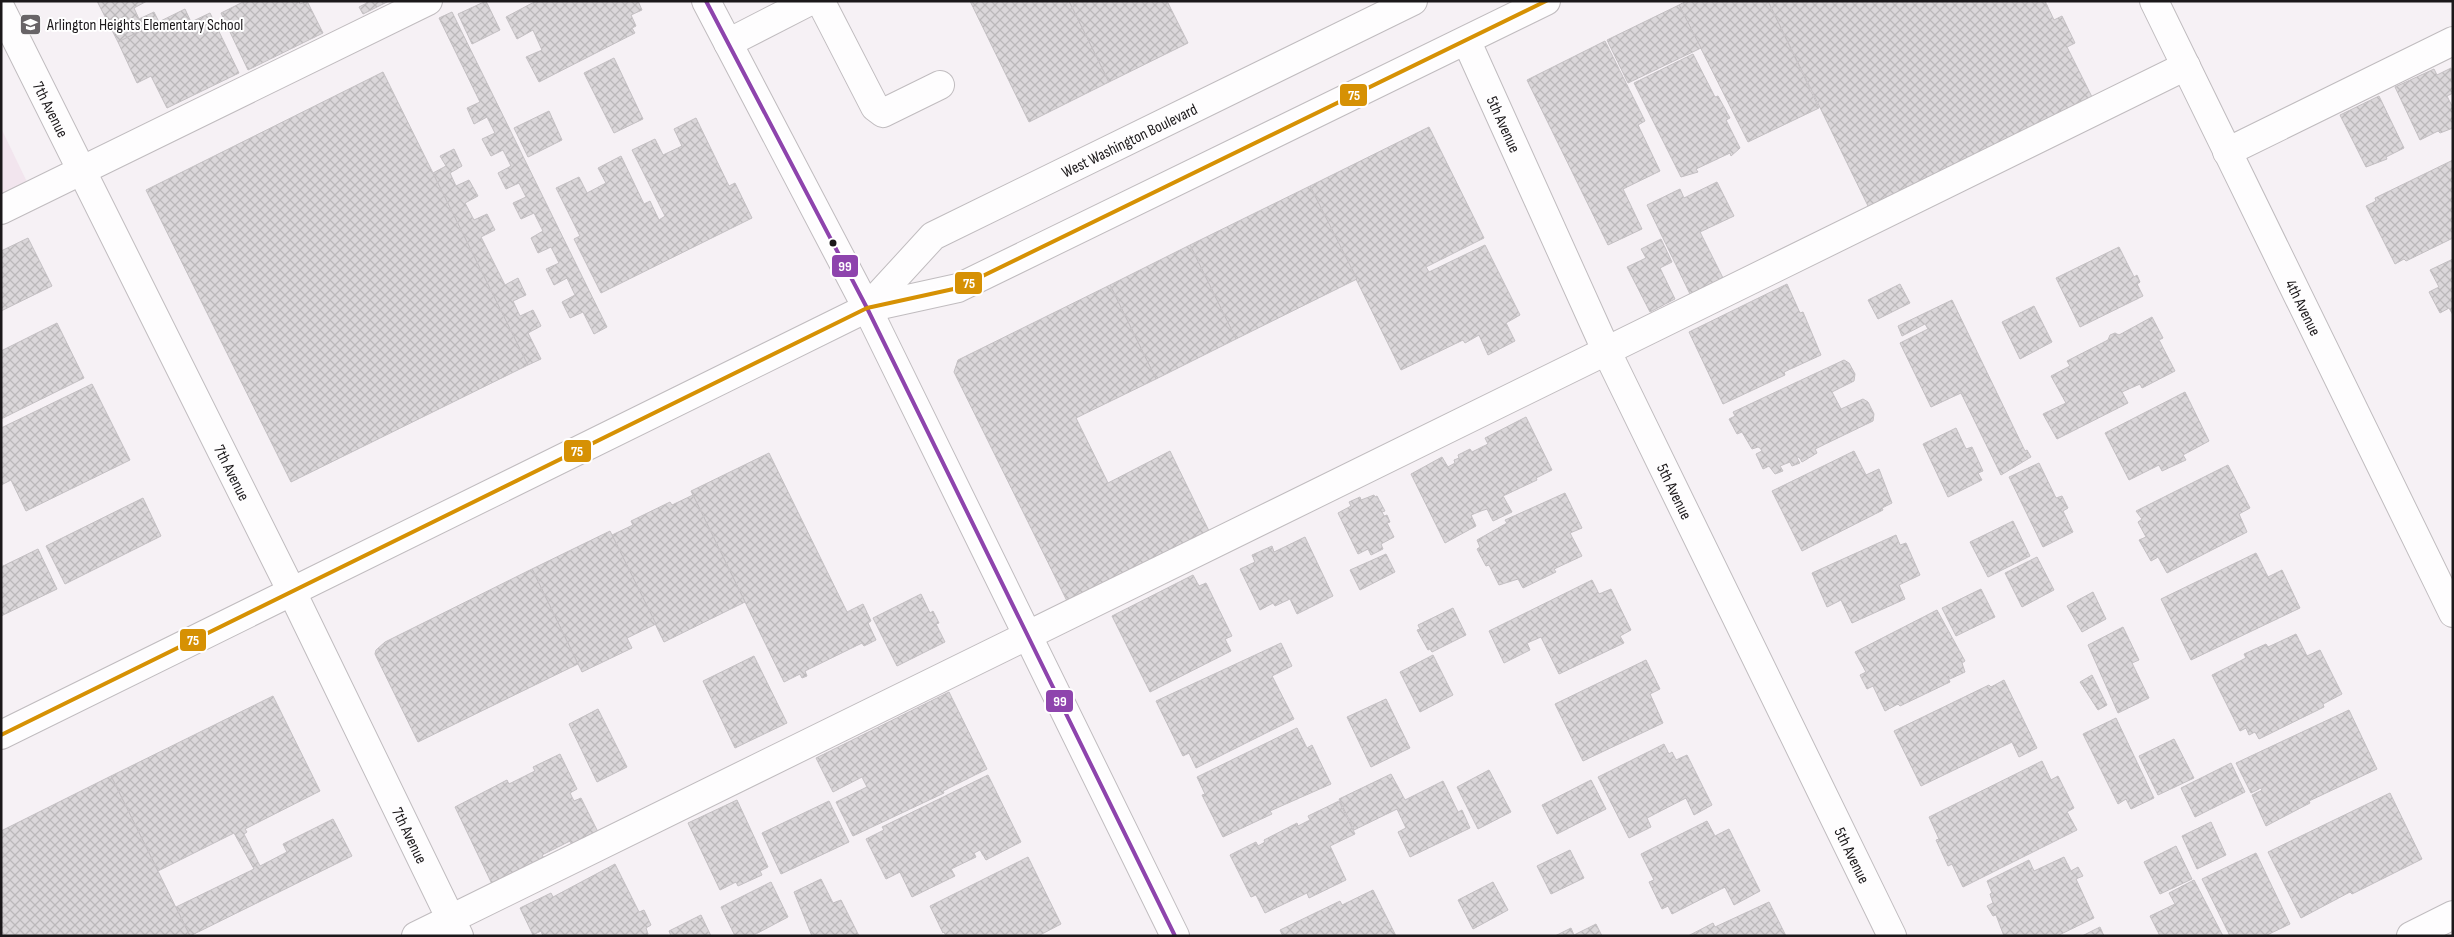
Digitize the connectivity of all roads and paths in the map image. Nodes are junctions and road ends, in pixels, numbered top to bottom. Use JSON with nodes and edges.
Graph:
{"nodes":[{"id":1,"x":428,"y":1,"type":"edge"},
{"id":2,"x":706,"y":1,"type":"edge"},
{"id":3,"x":810,"y":1,"type":"edge"},
{"id":4,"x":816,"y":1,"type":"edge"},
{"id":5,"x":1413,"y":1,"type":"edge"},
{"id":6,"x":1546,"y":1,"type":"edge"},
{"id":7,"x":2154,"y":1,"type":"edge"},
{"id":8,"x":1,"y":9,"type":"edge"},
{"id":9,"x":2453,"y":41,"type":"edge"},
{"id":10,"x":728,"y":42,"type":"junction"},
{"id":11,"x":1466,"y":42,"type":"junction"},
{"id":12,"x":2186,"y":66,"type":"junction"},
{"id":13,"x":940,"y":85,"type":"dead end"},
{"id":14,"x":2227,"y":152,"type":"junction"},
{"id":15,"x":82,"y":172,"type":"junction"},
{"id":16,"x":1,"y":210,"type":"edge"},
{"id":17,"x":866,"y":308,"type":"junction"},
{"id":18,"x":1606,"y":350,"type":"junction"},
{"id":19,"x":292,"y":592,"type":"junction"},
{"id":20,"x":2453,"y":613,"type":"edge"},
{"id":21,"x":1027,"y":635,"type":"junction"},
{"id":22,"x":1,"y":735,"type":"edge"},
{"id":23,"x":2453,"y":915,"type":"edge"},
{"id":24,"x":455,"y":927,"type":"edge"},
{"id":25,"x":416,"y":936,"type":"edge"},
{"id":26,"x":1175,"y":936,"type":"edge"},
{"id":27,"x":1892,"y":936,"type":"edge"},
{"id":28,"x":2411,"y":936,"type":"edge"}],
"edges":[{"from":1,"to":15,"type":"street"},
{"from":2,"to":10,"type":"street"},
{"from":3,"to":10,"type":"street"},
{"from":4,"to":13,"type":"street"},
{"from":5,"to":17,"type":"street","name":"West Washington Boulevard"},
{"from":6,"to":11,"type":"street","name":"West Washington Boulevard"},
{"from":7,"to":12,"type":"street","name":"4th Avenue"},
{"from":8,"to":15,"type":"street","name":"7th Avenue"},
{"from":9,"to":14,"type":"street"},
{"from":10,"to":17,"type":"street"},
{"from":11,"to":17,"type":"street","name":"West Washington Boulevard"},
{"from":11,"to":18,"type":"street","name":"5th Avenue"},
{"from":12,"to":14,"type":"street","name":"4th Avenue"},
{"from":12,"to":18,"type":"street"},
{"from":14,"to":20,"type":"street","name":"4th Avenue"},
{"from":15,"to":16,"type":"street"},
{"from":15,"to":19,"type":"street","name":"7th Avenue"},
{"from":17,"to":19,"type":"street","name":"West Washington Boulevard"},
{"from":17,"to":21,"type":"street"},
{"from":18,"to":21,"type":"street"},
{"from":18,"to":27,"type":"street","name":"5th Avenue"},
{"from":19,"to":22,"type":"street","name":"West Washington Boulevard"},
{"from":19,"to":24,"type":"street","name":"7th Avenue"},
{"from":21,"to":24,"type":"street"},
{"from":21,"to":26,"type":"street"},
{"from":23,"to":28,"type":"street"},
{"from":24,"to":25,"type":"street"}]}
